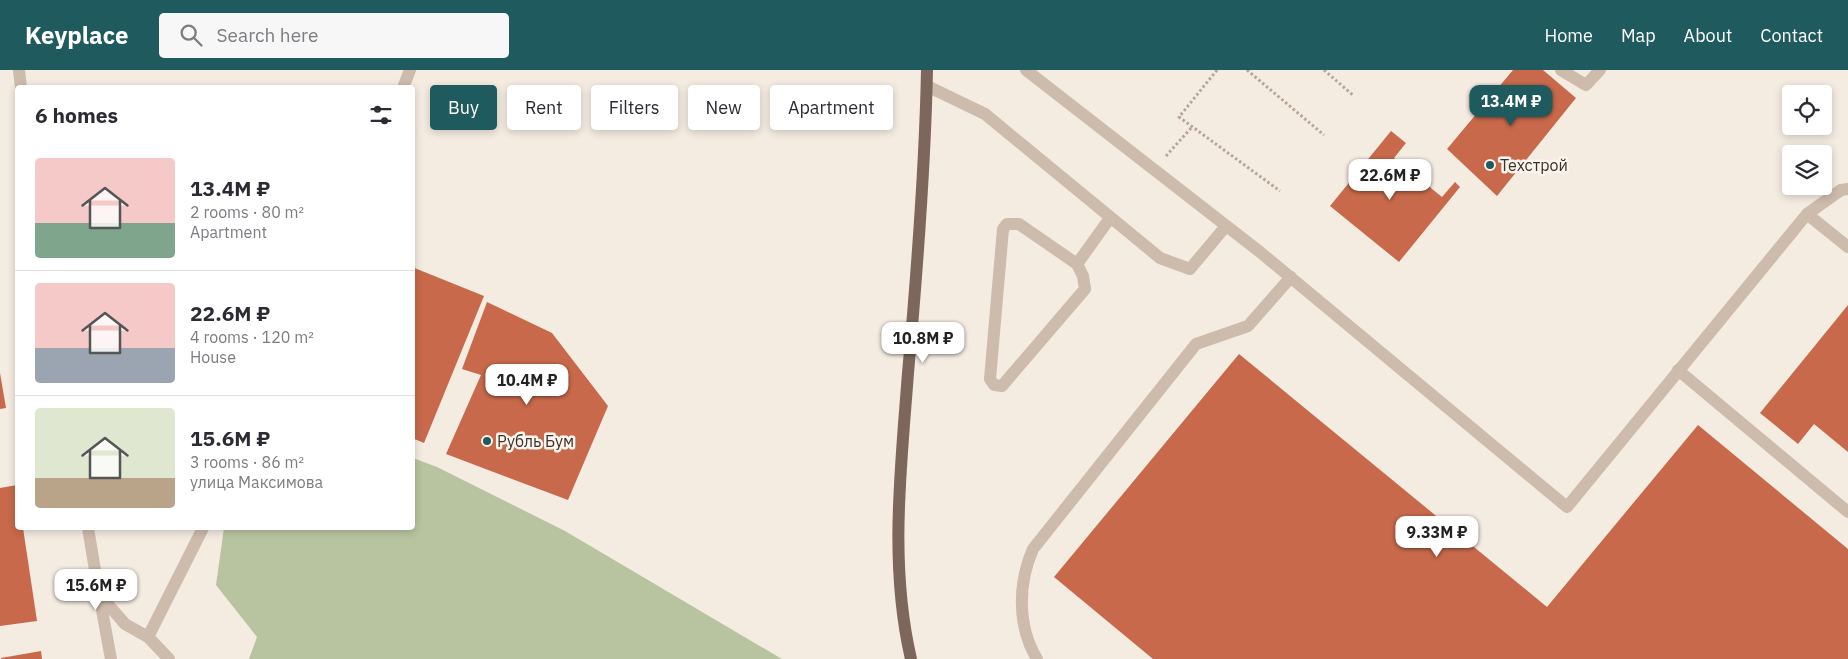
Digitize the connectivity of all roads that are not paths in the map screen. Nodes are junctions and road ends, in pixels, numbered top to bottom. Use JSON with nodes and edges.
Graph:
{"nodes":[{"id":1,"x":19,"y":70,"type":"edge"},
{"id":2,"x":410,"y":70,"type":"edge"},
{"id":3,"x":927,"y":70,"type":"edge"},
{"id":4,"x":1026,"y":70,"type":"edge"},
{"id":5,"x":1561,"y":70,"type":"edge"},
{"id":6,"x":1600,"y":70,"type":"edge"},
{"id":7,"x":21,"y":85,"type":"edge"},
{"id":8,"x":404,"y":85,"type":"edge"},
{"id":9,"x":927,"y":86,"type":"junction"},
{"id":10,"x":1848,"y":189,"type":"edge"},
{"id":11,"x":1807,"y":214,"type":"junction"},
{"id":12,"x":1110,"y":218,"type":"junction"},
{"id":13,"x":1226,"y":226,"type":"junction"},
{"id":14,"x":1848,"y":247,"type":"edge"},
{"id":15,"x":1077,"y":264,"type":"junction"},
{"id":16,"x":1291,"y":277,"type":"junction"},
{"id":17,"x":1678,"y":370,"type":"junction"},
{"id":18,"x":1848,"y":512,"type":"edge"},
{"id":19,"x":88,"y":530,"type":"edge"},
{"id":20,"x":202,"y":530,"type":"edge"},
{"id":21,"x":99,"y":594,"type":"junction"},
{"id":22,"x":148,"y":637,"type":"junction"},
{"id":23,"x":111,"y":659,"type":"edge"},
{"id":24,"x":169,"y":659,"type":"edge"},
{"id":25,"x":911,"y":659,"type":"edge"},
{"id":26,"x":1037,"y":659,"type":"edge"}],
"edges":[{"from":1,"to":7,"type":"street"},
{"from":2,"to":8,"type":"street"},
{"from":3,"to":9,"type":"main road"},
{"from":4,"to":13,"type":"street"},
{"from":5,"to":6,"type":"street"},
{"from":9,"to":12,"type":"street"},
{"from":9,"to":25,"type":"main road"},
{"from":10,"to":11,"type":"street"},
{"from":11,"to":14,"type":"street"},
{"from":11,"to":17,"type":"street"},
{"from":12,"to":13,"type":"street"},
{"from":12,"to":15,"type":"street"},
{"from":13,"to":16,"type":"street"},
{"from":15,"to":15,"type":"street"},
{"from":16,"to":17,"type":"street"},
{"from":16,"to":26,"type":"street"},
{"from":17,"to":18,"type":"street"},
{"from":19,"to":21,"type":"street"},
{"from":20,"to":22,"type":"street"},
{"from":21,"to":22,"type":"street"},
{"from":21,"to":23,"type":"street"},
{"from":22,"to":24,"type":"street"}]}
